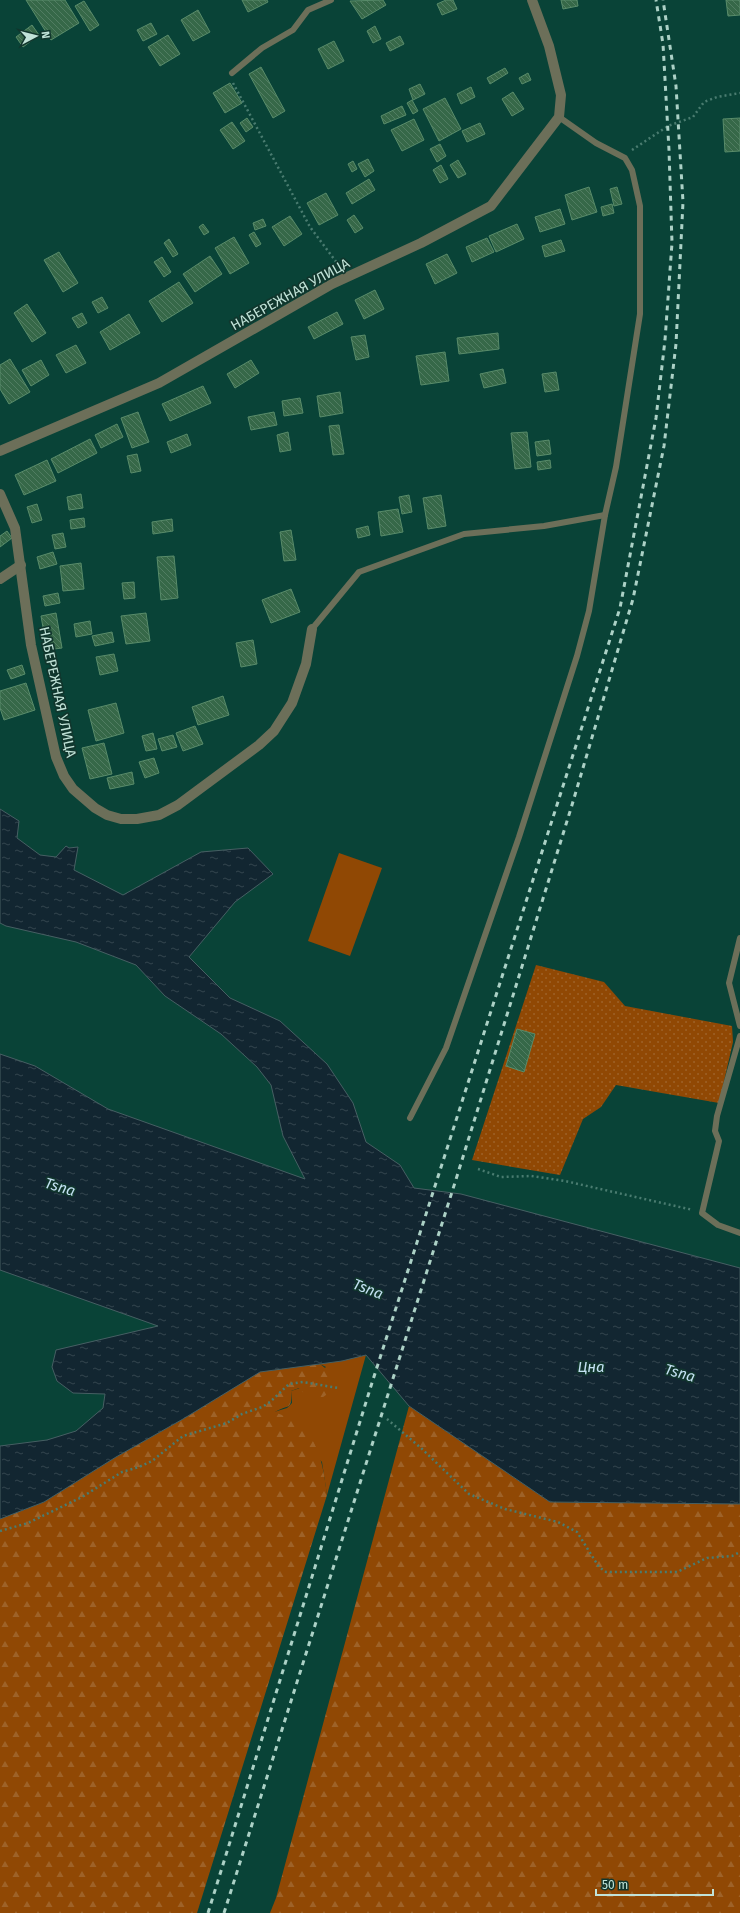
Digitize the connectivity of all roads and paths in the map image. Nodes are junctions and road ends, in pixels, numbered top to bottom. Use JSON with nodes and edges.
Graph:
{"nodes":[{"id":1,"x":331,"y":0,"type":"edge"},
{"id":2,"x":532,"y":0,"type":"edge"},
{"id":3,"x":232,"y":73,"type":"joint"},
{"id":4,"x":740,"y":93,"type":"edge"},
{"id":5,"x":559,"y":117,"type":"junction"},
{"id":6,"x":625,"y":158,"type":"junction"},
{"id":7,"x":348,"y":277,"type":"junction"},
{"id":8,"x":0,"y":451,"type":"edge"},
{"id":9,"x":0,"y":494,"type":"edge"},
{"id":10,"x":605,"y":515,"type":"junction"},
{"id":11,"x":21,"y":566,"type":"junction"},
{"id":12,"x":0,"y":579,"type":"edge"},
{"id":13,"x":312,"y":629,"type":"joint"},
{"id":14,"x":740,"y":938,"type":"edge"},
{"id":15,"x":740,"y":1026,"type":"edge"},
{"id":16,"x":740,"y":1036,"type":"edge"},
{"id":17,"x":410,"y":1118,"type":"dead end"},
{"id":18,"x":478,"y":1169,"type":"dead end"},
{"id":19,"x":702,"y":1213,"type":"junction"},
{"id":20,"x":740,"y":1233,"type":"edge"},
{"id":21,"x":338,"y":1388,"type":"dead end"},
{"id":22,"x":387,"y":1419,"type":"dead end"},
{"id":23,"x":0,"y":1531,"type":"edge"},
{"id":24,"x":740,"y":1552,"type":"edge"}],
"edges":[{"from":1,"to":3,"type":"lane"},
{"from":2,"to":5,"type":"street"},
{"from":3,"to":7,"type":"path"},
{"from":4,"to":6,"type":"path"},
{"from":5,"to":6,"type":"lane"},
{"from":5,"to":7,"type":"street","name":"НАБЕРЕЖНАЯ УЛИЦА"},
{"from":6,"to":10,"type":"lane"},
{"from":7,"to":8,"type":"street","name":"НАБЕРЕЖНАЯ УЛИЦА"},
{"from":9,"to":11,"type":"street","name":"НАБЕРЕЖНАЯ УЛИЦА"},
{"from":10,"to":13,"type":"lane"},
{"from":10,"to":17,"type":"lane"},
{"from":11,"to":12,"type":"street"},
{"from":11,"to":13,"type":"street","name":"НАБЕРЕЖНАЯ УЛИЦА"},
{"from":14,"to":15,"type":"lane"},
{"from":16,"to":19,"type":"lane"},
{"from":18,"to":19,"type":"path"},
{"from":19,"to":20,"type":"lane"},
{"from":21,"to":23,"type":"path"},
{"from":22,"to":24,"type":"path"}]}
